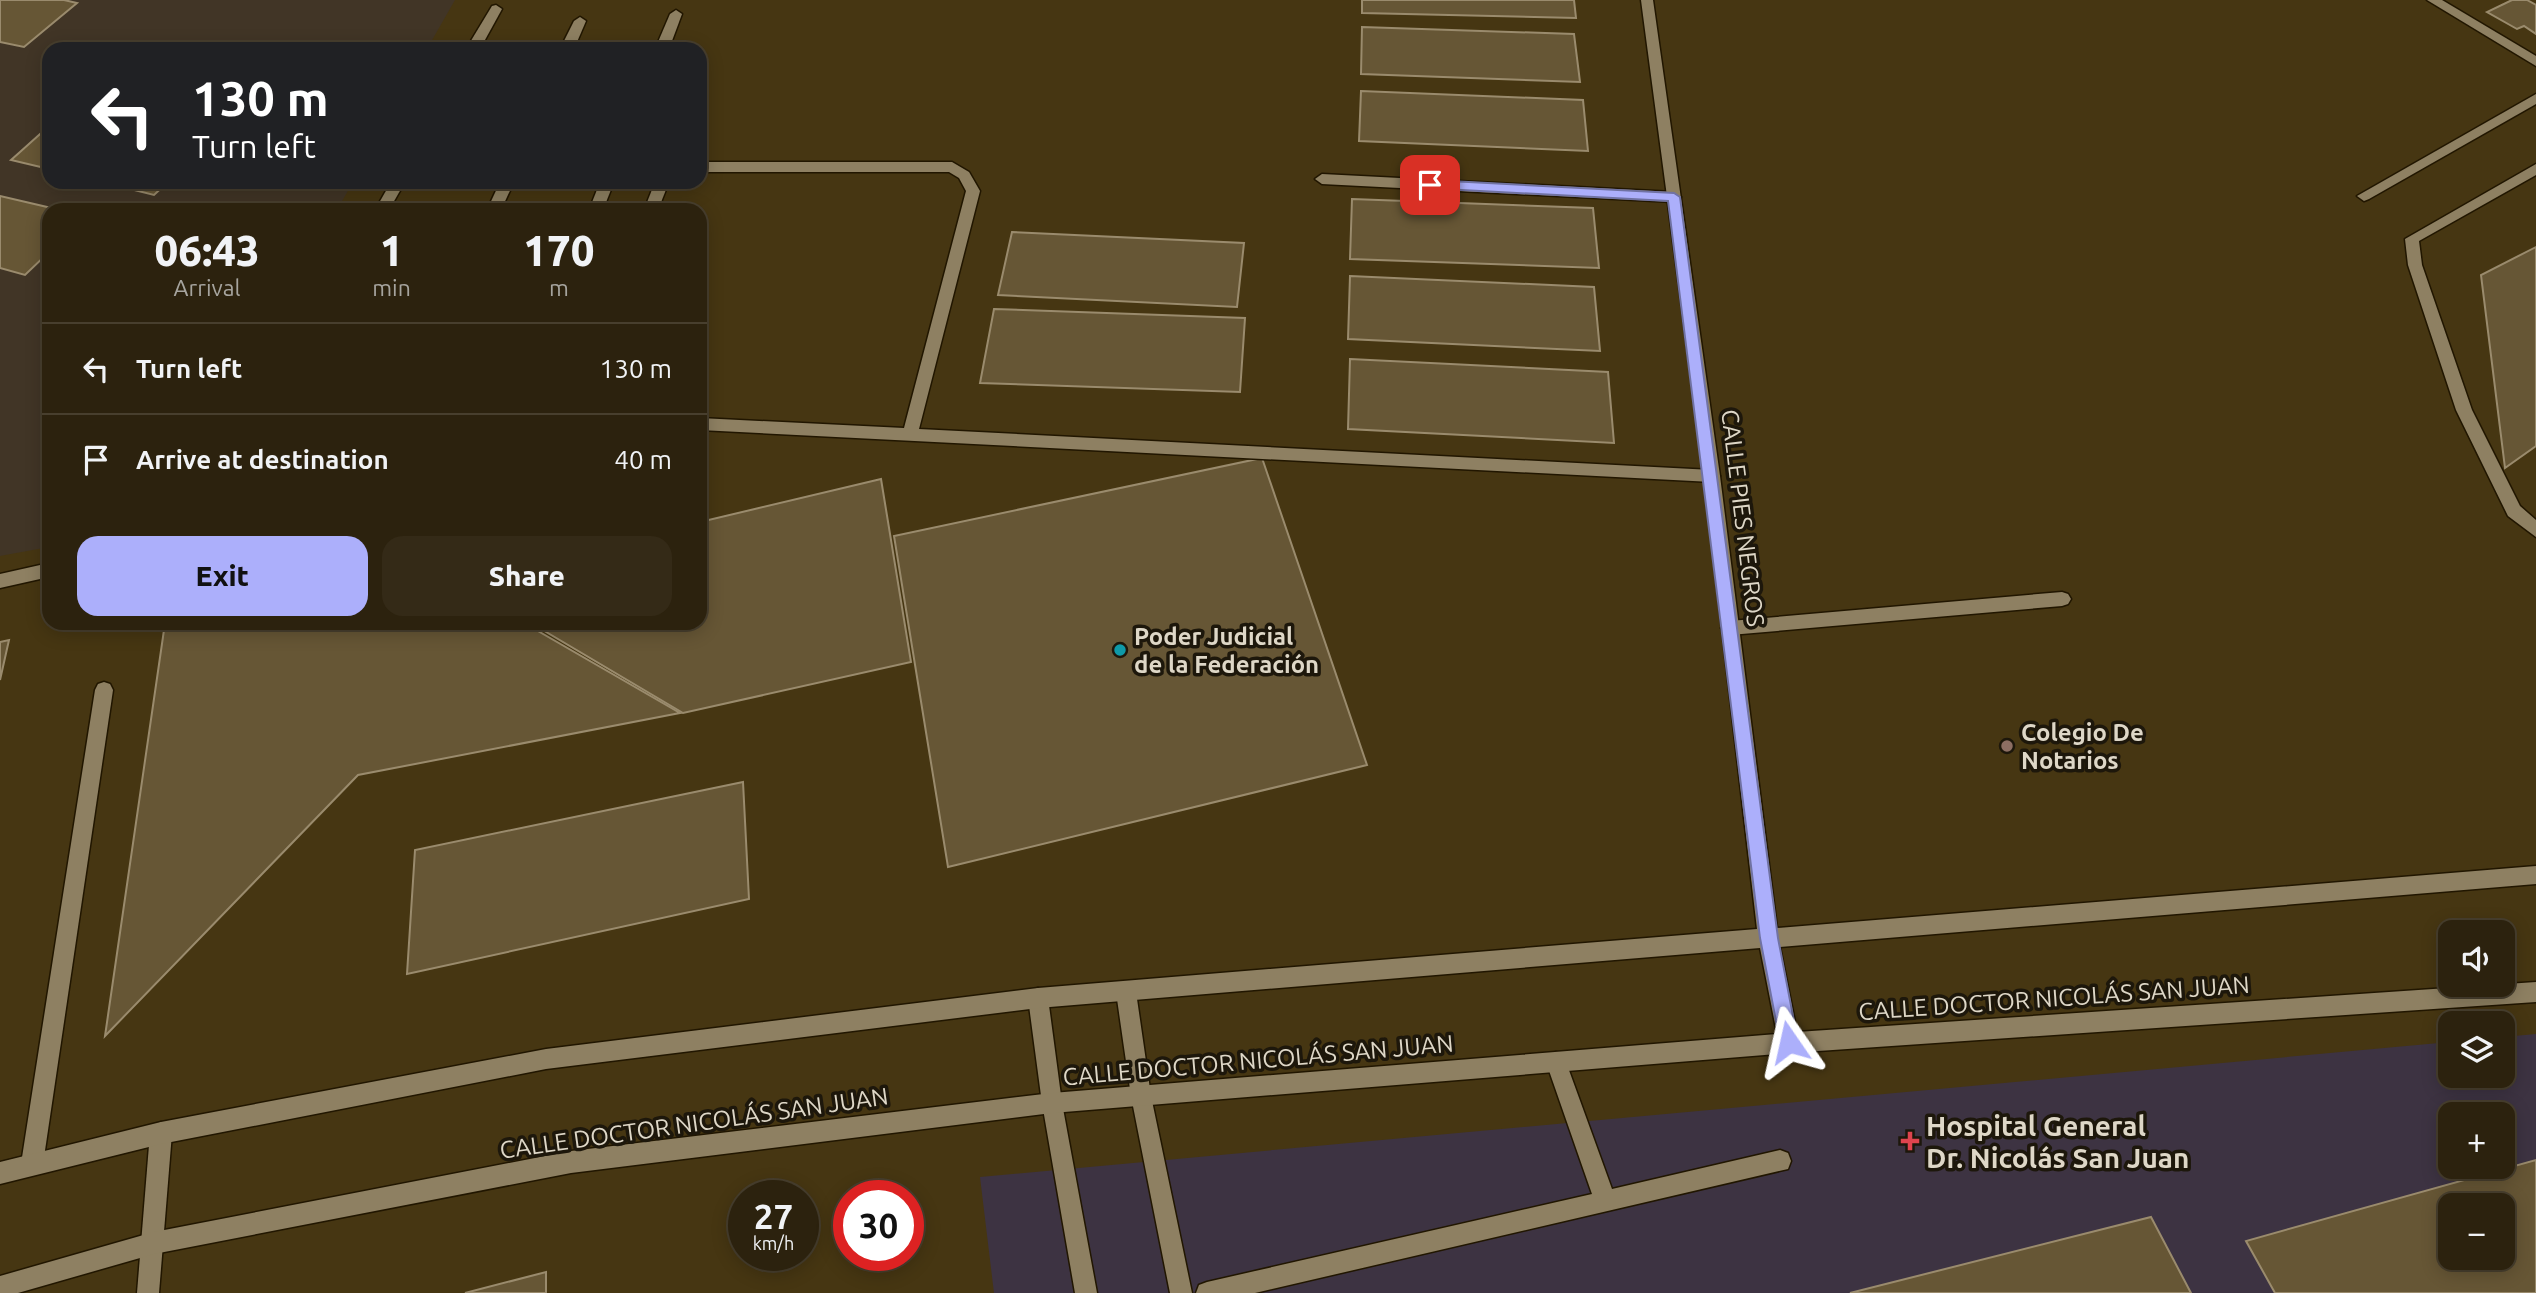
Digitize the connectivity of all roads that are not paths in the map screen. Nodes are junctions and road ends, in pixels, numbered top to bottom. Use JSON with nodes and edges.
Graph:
{"nodes":[{"id":1,"x":1647,"y":0,"type":"edge"},
{"id":2,"x":2432,"y":0,"type":"edge"},
{"id":3,"x":496,"y":9,"type":"dead end"},
{"id":4,"x":676,"y":14,"type":"dead end"},
{"id":5,"x":580,"y":21,"type":"dead end"},
{"id":6,"x":477,"y":42,"type":"edge"},
{"id":7,"x":571,"y":42,"type":"edge"},
{"id":8,"x":665,"y":42,"type":"edge"},
{"id":9,"x":2536,"y":62,"type":"edge"},
{"id":10,"x":2536,"y":98,"type":"edge"},
{"id":11,"x":707,"y":167,"type":"edge"},
{"id":12,"x":2536,"y":169,"type":"edge"},
{"id":13,"x":1322,"y":179,"type":"dead end"},
{"id":14,"x":2364,"y":196,"type":"dead end"},
{"id":15,"x":1674,"y":197,"type":"junction"},
{"id":16,"x":707,"y":424,"type":"edge"},
{"id":17,"x":910,"y":435,"type":"junction"},
{"id":18,"x":1712,"y":476,"type":"junction"},
{"id":19,"x":2536,"y":530,"type":"edge"},
{"id":20,"x":42,"y":572,"type":"edge"},
{"id":21,"x":0,"y":581,"type":"edge"},
{"id":22,"x":2062,"y":599,"type":"dead end"},
{"id":23,"x":1730,"y":628,"type":"junction"},
{"id":24,"x":104,"y":690,"type":"dead end"},
{"id":25,"x":2536,"y":875,"type":"edge"},
{"id":26,"x":1769,"y":938,"type":"junction"},
{"id":27,"x":1126,"y":992,"type":"junction"},
{"id":28,"x":2536,"y":992,"type":"edge"},
{"id":29,"x":1038,"y":998,"type":"junction"},
{"id":30,"x":1789,"y":1042,"type":"junction"},
{"id":31,"x":1556,"y":1062,"type":"junction"},
{"id":32,"x":1140,"y":1096,"type":"junction"},
{"id":33,"x":1052,"y":1103,"type":"junction"},
{"id":34,"x":161,"y":1133,"type":"junction"},
{"id":35,"x":1780,"y":1161,"type":"dead end"},
{"id":36,"x":32,"y":1164,"type":"junction"},
{"id":37,"x":0,"y":1173,"type":"edge"},
{"id":38,"x":1605,"y":1201,"type":"junction"},
{"id":39,"x":154,"y":1244,"type":"junction"},
{"id":40,"x":0,"y":1287,"type":"edge"},
{"id":41,"x":148,"y":1293,"type":"edge"},
{"id":42,"x":1086,"y":1293,"type":"edge"},
{"id":43,"x":1181,"y":1293,"type":"edge"},
{"id":44,"x":1207,"y":1293,"type":"edge"}],
"edges":[{"from":1,"to":15,"type":"street","name":"CALLE PIES NEGROS"},
{"from":2,"to":9,"type":"street"},
{"from":3,"to":6,"type":"street"},
{"from":4,"to":8,"type":"street"},
{"from":5,"to":7,"type":"street"},
{"from":10,"to":14,"type":"street"},
{"from":11,"to":17,"type":"street"},
{"from":12,"to":19,"type":"street"},
{"from":13,"to":15,"type":"street"},
{"from":15,"to":18,"type":"street","name":"CALLE PIES NEGROS"},
{"from":16,"to":17,"type":"street"},
{"from":17,"to":18,"type":"street"},
{"from":18,"to":23,"type":"street","name":"CALLE PIES NEGROS"},
{"from":20,"to":21,"type":"street"},
{"from":22,"to":23,"type":"street"},
{"from":23,"to":26,"type":"street","name":"CALLE PIES NEGROS"},
{"from":24,"to":36,"type":"street"},
{"from":25,"to":26,"type":"street"},
{"from":26,"to":27,"type":"street"},
{"from":26,"to":30,"type":"street","name":"CALLE PIES NEGROS"},
{"from":27,"to":29,"type":"street"},
{"from":27,"to":32,"type":"street"},
{"from":28,"to":30,"type":"street","name":"CALLE DOCTOR NICOLÁS SAN JUAN"},
{"from":29,"to":33,"type":"street"},
{"from":29,"to":34,"type":"street"},
{"from":30,"to":31,"type":"street","name":"CALLE DOCTOR NICOLÁS SAN JUAN"},
{"from":31,"to":32,"type":"street","name":"CALLE DOCTOR NICOLÁS SAN JUAN"},
{"from":31,"to":38,"type":"street"},
{"from":32,"to":33,"type":"street","name":"CALLE DOCTOR NICOLÁS SAN JUAN"},
{"from":32,"to":43,"type":"street"},
{"from":33,"to":39,"type":"street","name":"CALLE DOCTOR NICOLÁS SAN JUAN"},
{"from":33,"to":42,"type":"street"},
{"from":34,"to":36,"type":"street"},
{"from":34,"to":39,"type":"street"},
{"from":35,"to":38,"type":"street"},
{"from":36,"to":37,"type":"street"},
{"from":38,"to":44,"type":"street"},
{"from":39,"to":40,"type":"street","name":"CALLE DOCTOR NICOLÁS SAN JUAN"},
{"from":39,"to":41,"type":"street"}]}
